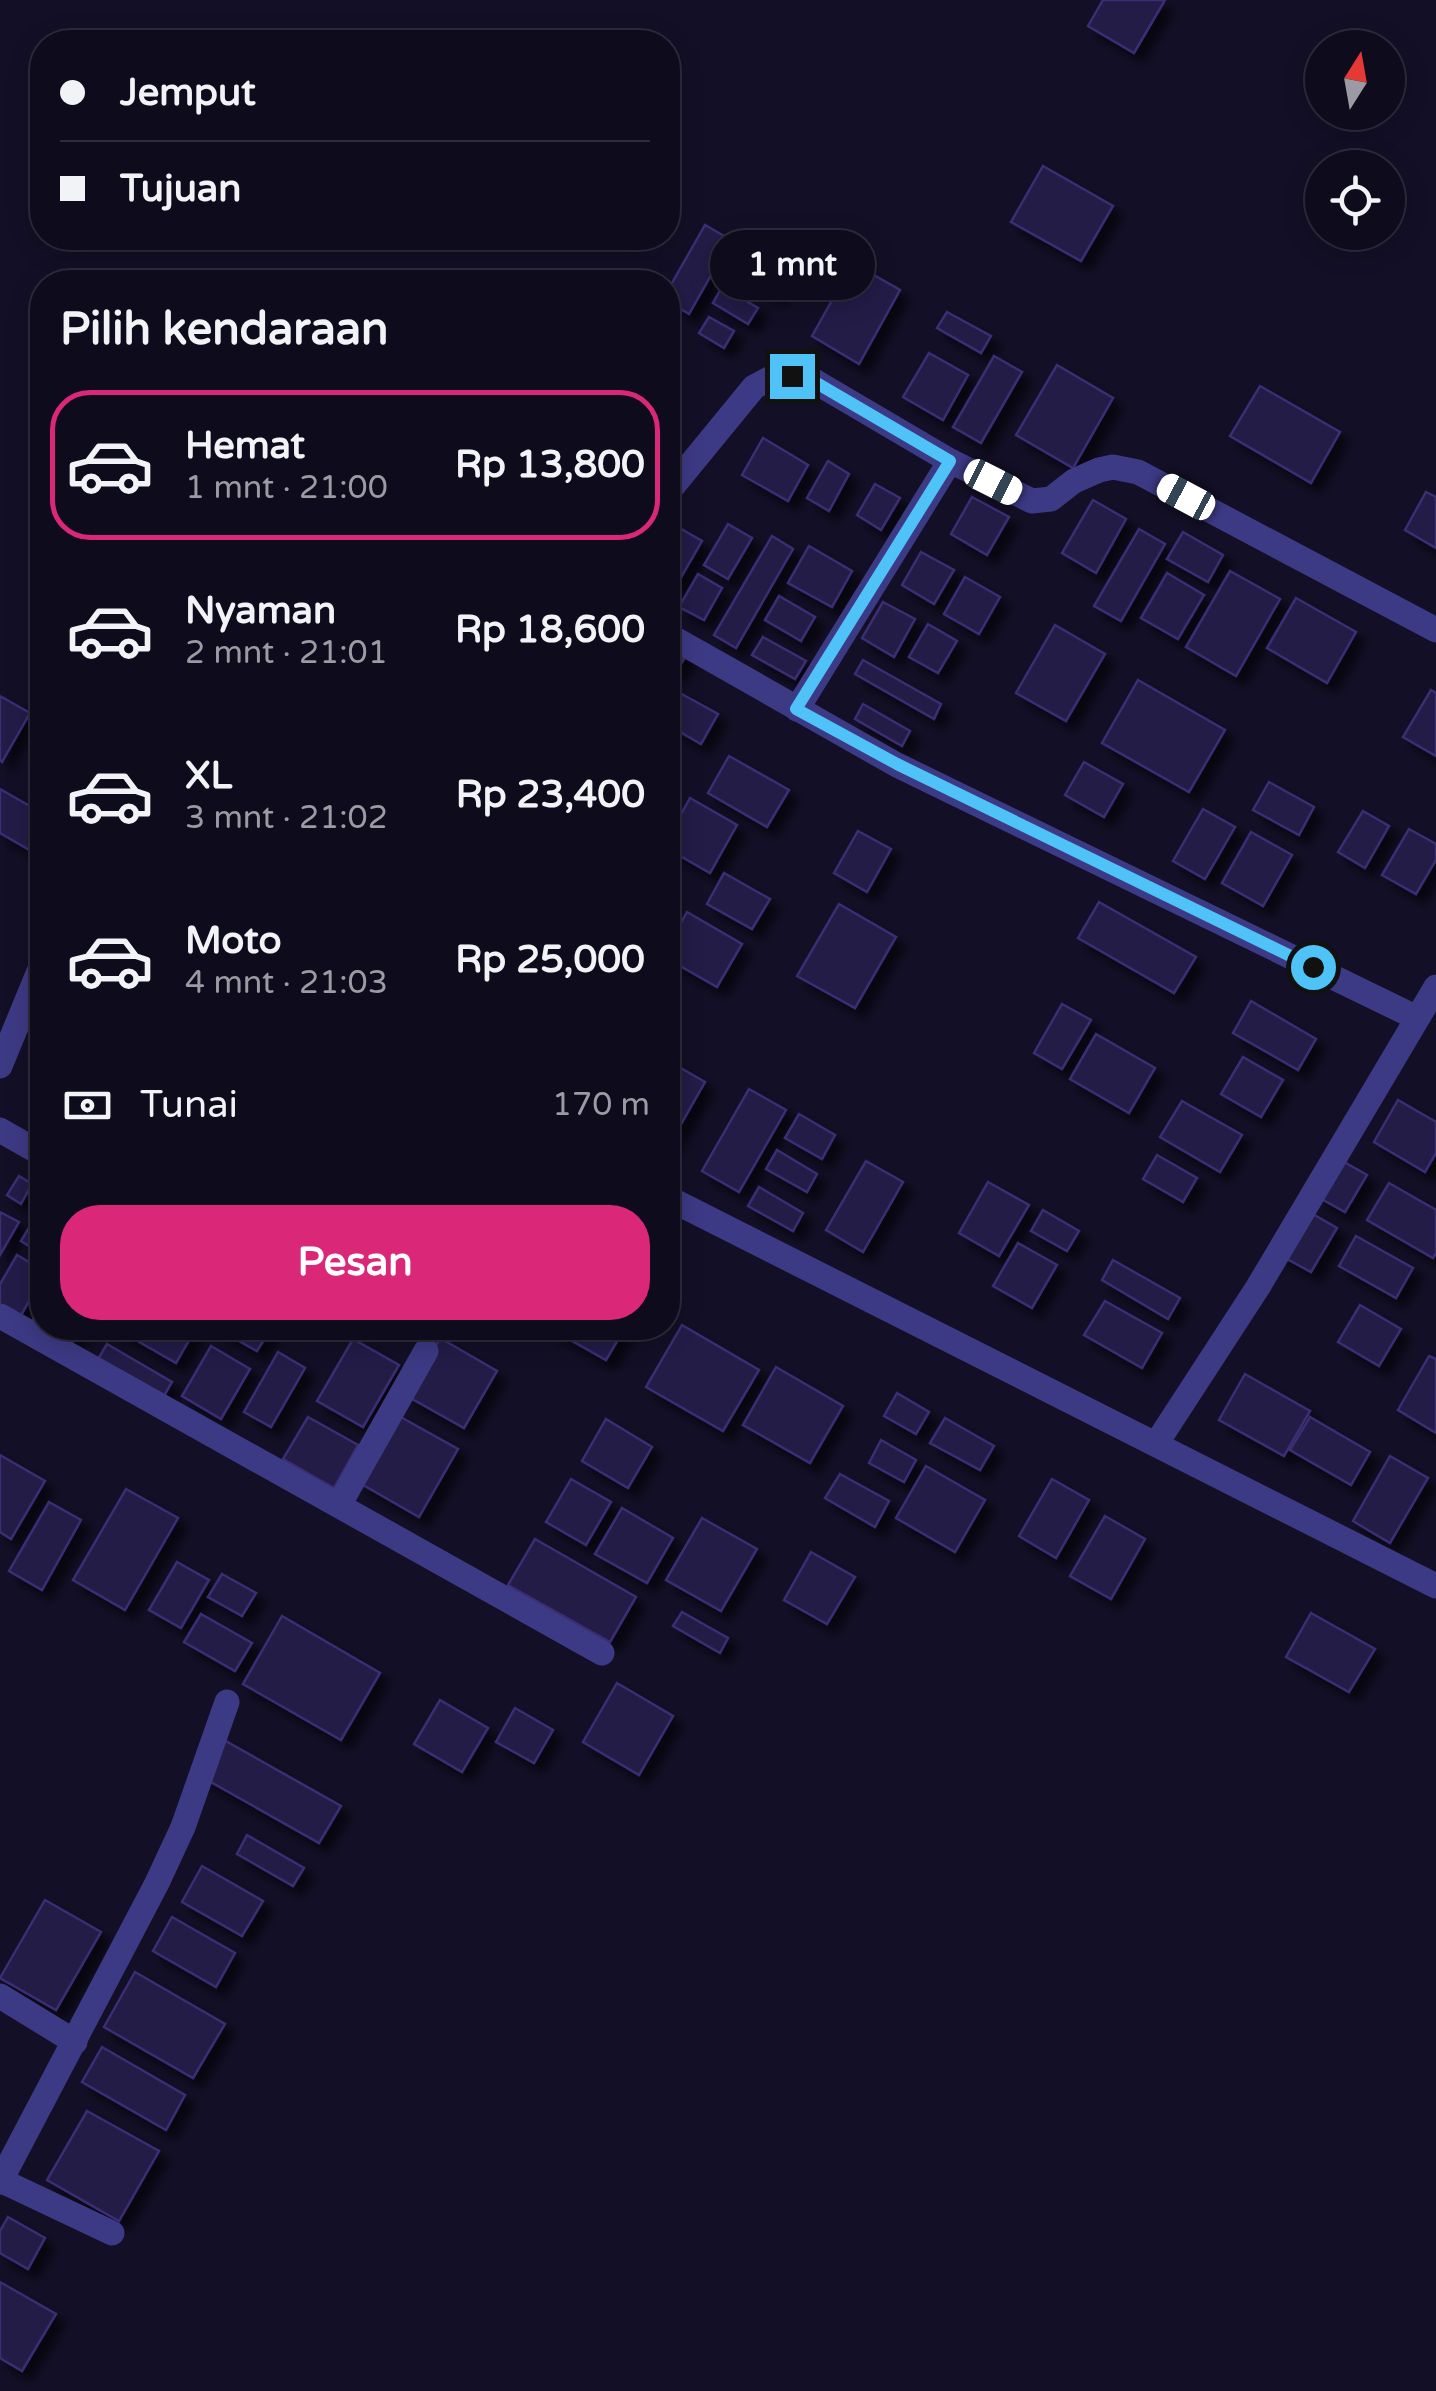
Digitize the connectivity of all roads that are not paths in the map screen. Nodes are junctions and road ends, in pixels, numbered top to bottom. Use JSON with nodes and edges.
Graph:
{"nodes":[{"id":1,"x":950,"y":461,"type":"junction"},
{"id":2,"x":680,"y":477,"type":"edge"},
{"id":3,"x":1436,"y":630,"type":"edge"},
{"id":4,"x":680,"y":642,"type":"edge"},
{"id":5,"x":796,"y":709,"type":"junction"},
{"id":6,"x":1436,"y":988,"type":"edge"},
{"id":7,"x":30,"y":993,"type":"edge"},
{"id":8,"x":1417,"y":1018,"type":"junction"},
{"id":9,"x":0,"y":1066,"type":"edge"},
{"id":10,"x":0,"y":1130,"type":"edge"},
{"id":11,"x":30,"y":1147,"type":"edge"},
{"id":12,"x":680,"y":1204,"type":"edge"},
{"id":13,"x":0,"y":1316,"type":"edge"},
{"id":14,"x":30,"y":1333,"type":"edge"},
{"id":15,"x":43,"y":1340,"type":"edge"},
{"id":16,"x":426,"y":1351,"type":"dead end"},
{"id":17,"x":1156,"y":1444,"type":"junction"},
{"id":18,"x":339,"y":1505,"type":"junction"},
{"id":19,"x":1436,"y":1586,"type":"edge"},
{"id":20,"x":602,"y":1653,"type":"dead end"},
{"id":21,"x":227,"y":1702,"type":"dead end"},
{"id":22,"x":0,"y":1996,"type":"edge"},
{"id":23,"x":76,"y":2042,"type":"junction"},
{"id":24,"x":0,"y":2181,"type":"edge"},
{"id":25,"x":112,"y":2233,"type":"dead end"}],
"edges":[{"from":1,"to":2,"type":"street"},
{"from":1,"to":3,"type":"street"},
{"from":1,"to":5,"type":"street"},
{"from":4,"to":5,"type":"street"},
{"from":5,"to":8,"type":"street"},
{"from":6,"to":8,"type":"street"},
{"from":7,"to":9,"type":"street"},
{"from":8,"to":17,"type":"street"},
{"from":10,"to":11,"type":"street"},
{"from":12,"to":17,"type":"street"},
{"from":13,"to":14,"type":"street"},
{"from":15,"to":18,"type":"street"},
{"from":16,"to":18,"type":"street"},
{"from":17,"to":19,"type":"street"},
{"from":18,"to":20,"type":"street"},
{"from":21,"to":23,"type":"street"},
{"from":22,"to":23,"type":"street"},
{"from":23,"to":24,"type":"street"},
{"from":24,"to":25,"type":"street"}]}
